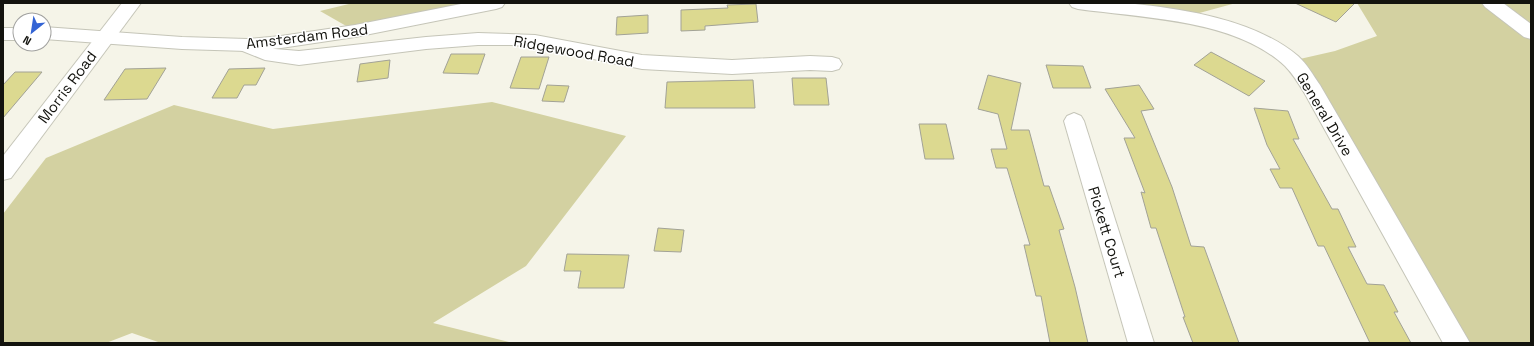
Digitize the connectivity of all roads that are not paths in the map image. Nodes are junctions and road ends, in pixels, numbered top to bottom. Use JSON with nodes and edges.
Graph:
{"nodes":[{"id":1,"x":132,"y":3,"type":"edge"},
{"id":2,"x":496,"y":3,"type":"edge"},
{"id":3,"x":1078,"y":3,"type":"edge"},
{"id":4,"x":1491,"y":3,"type":"edge"},
{"id":5,"x":1531,"y":33,"type":"edge"},
{"id":6,"x":52,"y":34,"type":"edge"},
{"id":7,"x":106,"y":38,"type":"junction"},
{"id":8,"x":247,"y":45,"type":"junction"},
{"id":9,"x":832,"y":64,"type":"dead end"},
{"id":10,"x":1074,"y":121,"type":"dead end"},
{"id":11,"x":3,"y":172,"type":"edge"},
{"id":12,"x":1140,"y":343,"type":"edge"},
{"id":13,"x":1456,"y":343,"type":"edge"}],
"edges":[{"from":1,"to":7,"type":"street","name":"Morris Road"},
{"from":2,"to":8,"type":"street","name":"Amsterdam Road"},
{"from":3,"to":13,"type":"street","name":"General Drive"},
{"from":4,"to":5,"type":"street"},
{"from":6,"to":7,"type":"street","name":"Amsterdam Road"},
{"from":7,"to":8,"type":"street","name":"Amsterdam Road"},
{"from":7,"to":11,"type":"street","name":"Morris Road"},
{"from":8,"to":9,"type":"street","name":"Ridgewood Road"},
{"from":10,"to":12,"type":"street","name":"Pickett Court"}]}
